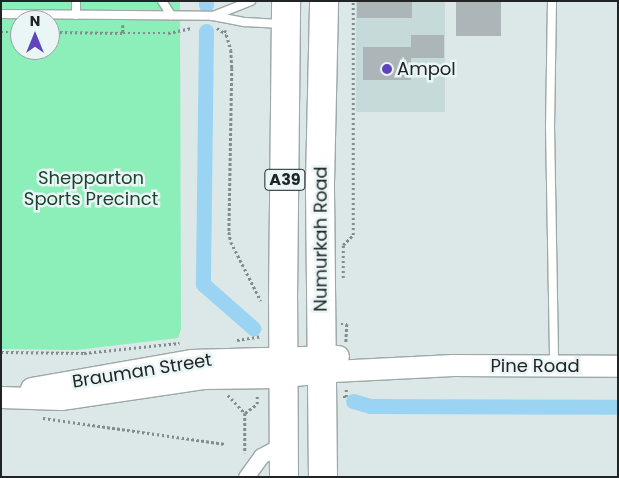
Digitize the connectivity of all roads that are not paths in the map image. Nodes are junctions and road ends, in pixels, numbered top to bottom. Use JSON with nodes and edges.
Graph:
{"nodes":[{"id":1,"x":76,"y":1,"type":"edge"},
{"id":2,"x":162,"y":1,"type":"edge"},
{"id":3,"x":251,"y":1,"type":"edge"},
{"id":4,"x":320,"y":1,"type":"edge"},
{"id":5,"x":324,"y":1,"type":"edge"},
{"id":6,"x":552,"y":1,"type":"edge"},
{"id":7,"x":286,"y":13,"type":"edge"},
{"id":8,"x":1,"y":14,"type":"edge"},
{"id":9,"x":76,"y":15,"type":"junction"},
{"id":10,"x":171,"y":15,"type":"junction"},
{"id":11,"x":214,"y":16,"type":"junction"},
{"id":12,"x":321,"y":364,"type":"junction"},
{"id":13,"x":554,"y":366,"type":"junction"},
{"id":14,"x":618,"y":366,"type":"edge"},
{"id":15,"x":203,"y":368,"type":"junction"},
{"id":16,"x":271,"y":368,"type":"junction"},
{"id":17,"x":1,"y":392,"type":"edge"},
{"id":18,"x":1,"y":397,"type":"edge"},
{"id":19,"x":284,"y":444,"type":"junction"},
{"id":20,"x":246,"y":477,"type":"edge"},
{"id":21,"x":284,"y":477,"type":"edge"},
{"id":22,"x":323,"y":477,"type":"edge"}],
"edges":[{"from":1,"to":9,"type":"lane"},
{"from":2,"to":10,"type":"lane"},
{"from":3,"to":11,"type":"lane"},
{"from":4,"to":7,"type":"highway"},
{"from":5,"to":12,"type":"highway","name":"Numurkah Road","number":"A39"},
{"from":6,"to":13,"type":"lane"},
{"from":7,"to":11,"type":"lane"},
{"from":7,"to":16,"type":"highway","name":"Numurkah Road","number":"A39"},
{"from":8,"to":9,"type":"lane"},
{"from":9,"to":10,"type":"lane"},
{"from":10,"to":11,"type":"lane"},
{"from":12,"to":13,"type":"street","name":"Pine Road"},
{"from":12,"to":16,"type":"street","name":"Brauman Street"},
{"from":12,"to":22,"type":"highway","name":"Numurkah Road","number":"A39"},
{"from":13,"to":14,"type":"street","name":"Pine Road"},
{"from":15,"to":16,"type":"street","name":"Brauman Street"},
{"from":15,"to":17,"type":"street","name":"Brauman Street"},
{"from":15,"to":18,"type":"street","name":"Brauman Street"},
{"from":16,"to":19,"type":"highway","name":"Numurkah Road","number":"A39"},
{"from":19,"to":20,"type":"street"},
{"from":19,"to":21,"type":"highway","name":"Numurkah Road","number":"A39"}]}
